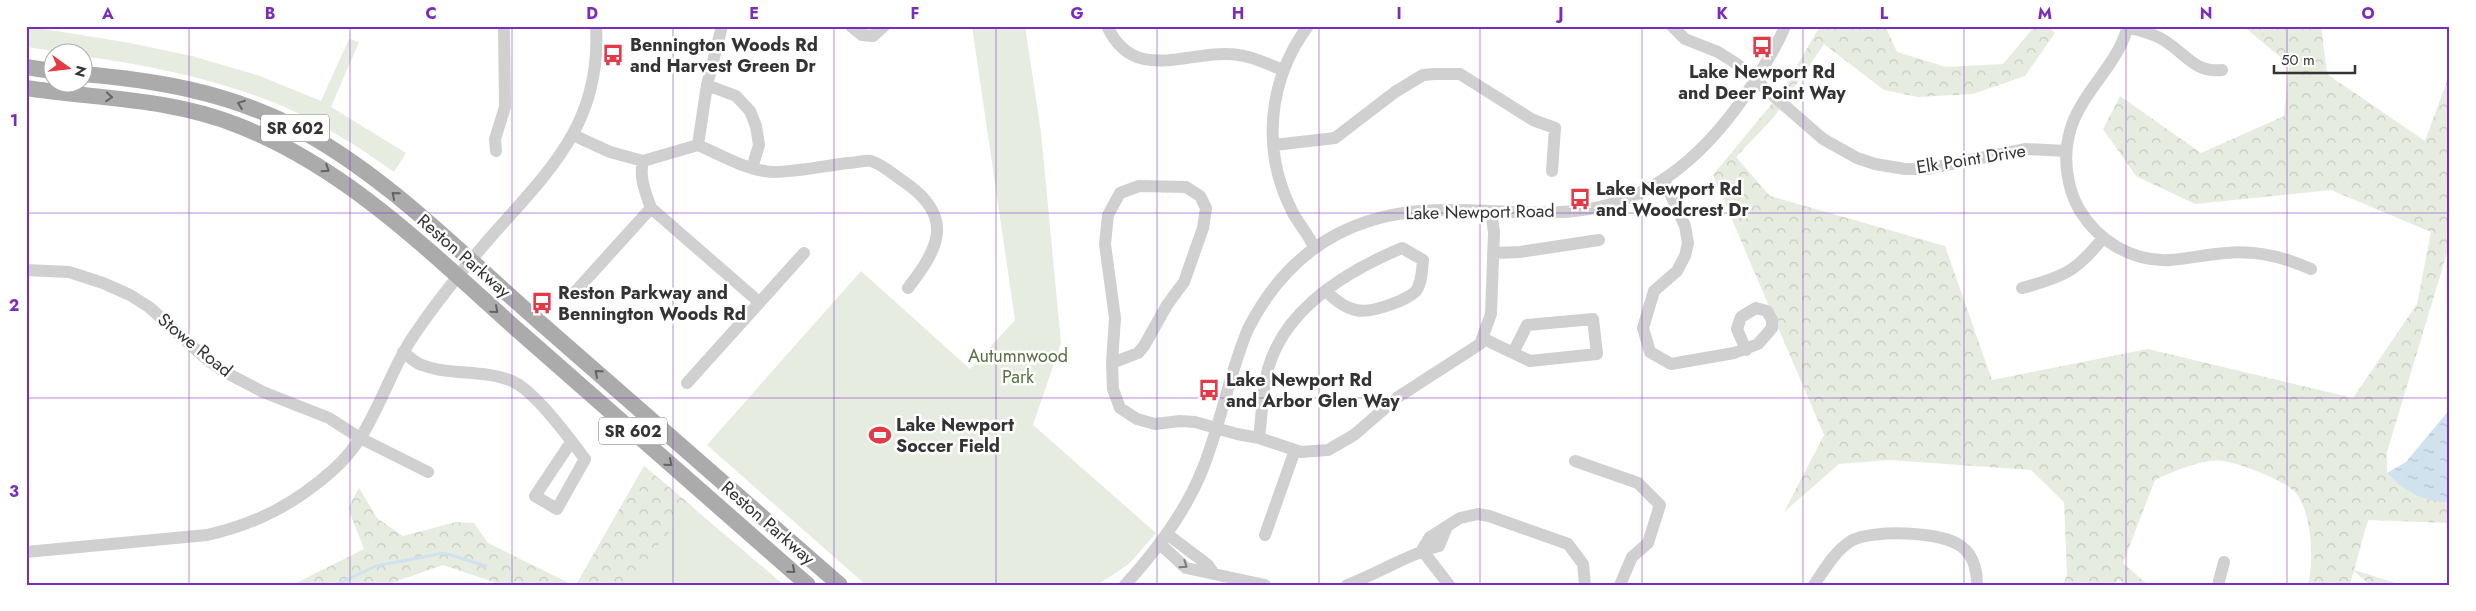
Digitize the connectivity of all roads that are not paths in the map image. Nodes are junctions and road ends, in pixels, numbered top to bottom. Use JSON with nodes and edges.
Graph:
{"nodes":[{"id":1,"x":504,"y":26,"type":"edge"},
{"id":2,"x":596,"y":26,"type":"edge"},
{"id":3,"x":722,"y":26,"type":"edge"},
{"id":4,"x":851,"y":26,"type":"edge"},
{"id":5,"x":884,"y":26,"type":"edge"},
{"id":6,"x":1107,"y":26,"type":"edge"},
{"id":7,"x":1308,"y":26,"type":"edge"},
{"id":8,"x":1785,"y":26,"type":"edge"},
{"id":9,"x":2128,"y":27,"type":"edge"},
{"id":10,"x":1676,"y":28,"type":"edge"},
{"id":11,"x":26,"y":67,"type":"edge"},
{"id":12,"x":42,"y":69,"type":"edge"},
{"id":13,"x":1283,"y":70,"type":"junction"},
{"id":14,"x":2222,"y":70,"type":"dead end"},
{"id":15,"x":92,"y":75,"type":"edge"},
{"id":16,"x":1755,"y":80,"type":"junction"},
{"id":17,"x":708,"y":85,"type":"junction"},
{"id":18,"x":26,"y":88,"type":"edge"},
{"id":19,"x":573,"y":135,"type":"junction"},
{"id":20,"x":698,"y":145,"type":"junction"},
{"id":21,"x":1274,"y":145,"type":"junction"},
{"id":22,"x":496,"y":151,"type":"dead end"},
{"id":23,"x":2066,"y":151,"type":"junction"},
{"id":24,"x":643,"y":161,"type":"junction"},
{"id":25,"x":752,"y":168,"type":"junction"},
{"id":26,"x":1552,"y":171,"type":"dead end"},
{"id":27,"x":1664,"y":180,"type":"junction"},
{"id":28,"x":651,"y":208,"type":"junction"},
{"id":29,"x":1492,"y":211,"type":"junction"},
{"id":30,"x":2103,"y":238,"type":"junction"},
{"id":31,"x":1599,"y":240,"type":"dead end"},
{"id":32,"x":1314,"y":247,"type":"junction"},
{"id":33,"x":804,"y":253,"type":"dead end"},
{"id":34,"x":1493,"y":253,"type":"junction"},
{"id":35,"x":471,"y":261,"type":"junction"},
{"id":36,"x":2310,"y":269,"type":"dead end"},
{"id":37,"x":26,"y":270,"type":"edge"},
{"id":38,"x":458,"y":278,"type":"junction"},
{"id":39,"x":908,"y":288,"type":"dead end"},
{"id":40,"x":2022,"y":288,"type":"dead end"},
{"id":41,"x":1326,"y":291,"type":"junction"},
{"id":42,"x":575,"y":292,"type":"dead end"},
{"id":43,"x":759,"y":302,"type":"junction"},
{"id":44,"x":1482,"y":338,"type":"junction"},
{"id":45,"x":1746,"y":350,"type":"dead end"},
{"id":46,"x":403,"y":352,"type":"junction"},
{"id":47,"x":1514,"y":353,"type":"junction"},
{"id":48,"x":1112,"y":363,"type":"junction"},
{"id":49,"x":687,"y":383,"type":"dead end"},
{"id":50,"x":1216,"y":428,"type":"junction"},
{"id":51,"x":360,"y":438,"type":"junction"},
{"id":52,"x":1259,"y":438,"type":"junction"},
{"id":53,"x":571,"y":442,"type":"junction"},
{"id":54,"x":1295,"y":450,"type":"junction"},
{"id":55,"x":1575,"y":461,"type":"dead end"},
{"id":56,"x":428,"y":472,"type":"dead end"},
{"id":57,"x":1265,"y":535,"type":"dead end"},
{"id":58,"x":1164,"y":539,"type":"junction"},
{"id":59,"x":1422,"y":550,"type":"junction"},
{"id":60,"x":26,"y":552,"type":"edge"},
{"id":61,"x":2224,"y":562,"type":"dead end"},
{"id":62,"x":1214,"y":574,"type":"junction"},
{"id":63,"x":808,"y":585,"type":"edge"},
{"id":64,"x":840,"y":585,"type":"edge"},
{"id":65,"x":1125,"y":585,"type":"edge"},
{"id":66,"x":1205,"y":585,"type":"edge"},
{"id":67,"x":1265,"y":585,"type":"edge"},
{"id":68,"x":1347,"y":585,"type":"edge"},
{"id":69,"x":1449,"y":585,"type":"edge"},
{"id":70,"x":1584,"y":585,"type":"edge"},
{"id":71,"x":1620,"y":585,"type":"edge"},
{"id":72,"x":1814,"y":585,"type":"edge"},
{"id":73,"x":1977,"y":585,"type":"edge"},
{"id":74,"x":2218,"y":585,"type":"edge"}],
"edges":[{"from":1,"to":22,"type":"street"},
{"from":2,"to":19,"type":"street"},
{"from":3,"to":17,"type":"street"},
{"from":4,"to":5,"type":"street"},
{"from":6,"to":13,"type":"street"},
{"from":7,"to":13,"type":"street"},
{"from":8,"to":16,"type":"street","name":"Lake Newport Road"},
{"from":9,"to":14,"type":"street"},
{"from":9,"to":23,"type":"street"},
{"from":10,"to":16,"type":"street","name":"Elk Point Drive"},
{"from":11,"to":12,"type":"main road"},
{"from":13,"to":21,"type":"street"},
{"from":35,"to":15,"type":"main road","name":"Reston Parkway","number":"SR 602","one_way":true},
{"from":16,"to":23,"type":"street","name":"Elk Point Drive"},
{"from":16,"to":27,"type":"street","name":"Lake Newport Road"},
{"from":17,"to":20,"type":"street"},
{"from":17,"to":25,"type":"street"},
{"from":18,"to":38,"type":"main road","name":"Reston Parkway","number":"SR 602","one_way":true},
{"from":19,"to":24,"type":"street"},
{"from":19,"to":35,"type":"street"},
{"from":20,"to":24,"type":"street"},
{"from":20,"to":25,"type":"street"},
{"from":21,"to":26,"type":"street"},
{"from":21,"to":32,"type":"street"},
{"from":23,"to":30,"type":"street"},
{"from":24,"to":28,"type":"street"},
{"from":25,"to":39,"type":"street"},
{"from":27,"to":29,"type":"street","name":"Lake Newport Road"},
{"from":27,"to":45,"type":"street"},
{"from":28,"to":42,"type":"street"},
{"from":28,"to":43,"type":"street"},
{"from":29,"to":32,"type":"street","name":"Lake Newport Road"},
{"from":29,"to":34,"type":"street"},
{"from":30,"to":36,"type":"street"},
{"from":30,"to":40,"type":"street"},
{"from":31,"to":34,"type":"street"},
{"from":32,"to":50,"type":"street","name":"Lake Newport Road"},
{"from":33,"to":43,"type":"street"},
{"from":34,"to":44,"type":"street"},
{"from":35,"to":38,"type":"street"},
{"from":64,"to":35,"type":"main road","name":"Reston Parkway","number":"SR 602","one_way":true},
{"from":37,"to":51,"type":"street","name":"Stowe Road"},
{"from":38,"to":46,"type":"street"},
{"from":38,"to":63,"type":"main road","name":"Reston Parkway","number":"SR 602","one_way":true},
{"from":41,"to":41,"type":"street"},
{"from":41,"to":52,"type":"street"},
{"from":43,"to":49,"type":"street"},
{"from":44,"to":47,"type":"street"},
{"from":44,"to":54,"type":"street"},
{"from":46,"to":51,"type":"street"},
{"from":46,"to":53,"type":"street"},
{"from":47,"to":47,"type":"street"},
{"from":48,"to":48,"type":"street"},
{"from":48,"to":50,"type":"street"},
{"from":50,"to":52,"type":"street"},
{"from":50,"to":58,"type":"street","name":"Lake Newport Road"},
{"from":51,"to":56,"type":"street","name":"Stowe Road"},
{"from":51,"to":60,"type":"street"},
{"from":52,"to":54,"type":"street"},
{"from":53,"to":53,"type":"street"},
{"from":54,"to":57,"type":"street"},
{"from":55,"to":71,"type":"street"},
{"from":58,"to":62,"type":"street"},
{"from":58,"to":65,"type":"street","name":"Lake Newport Road"},
{"from":59,"to":68,"type":"street"},
{"from":59,"to":69,"type":"street"},
{"from":59,"to":70,"type":"street"},
{"from":61,"to":74,"type":"street"},
{"from":62,"to":66,"type":"street"},
{"from":62,"to":67,"type":"street"},
{"from":72,"to":73,"type":"street"}]}
